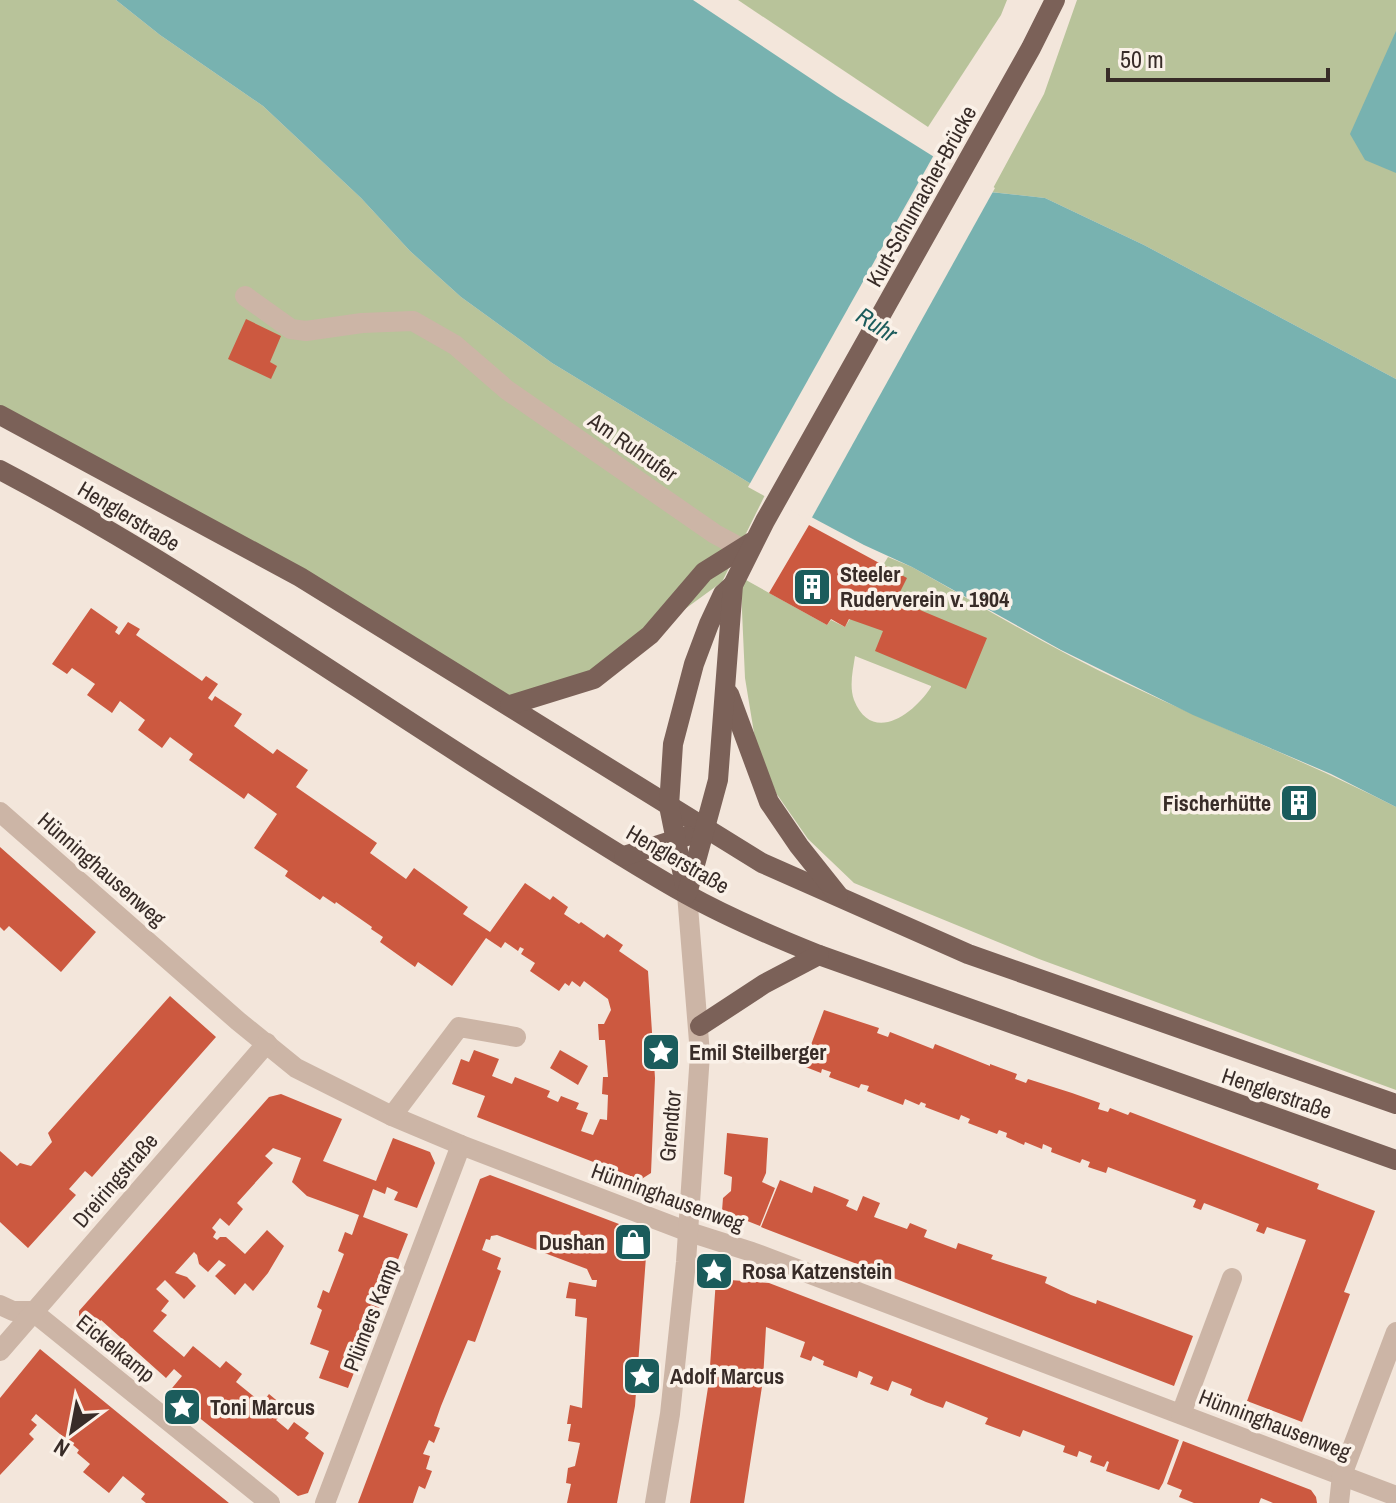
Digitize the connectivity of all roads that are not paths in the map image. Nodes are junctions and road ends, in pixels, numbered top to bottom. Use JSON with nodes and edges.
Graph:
{"nodes":[{"id":1,"x":1055,"y":0,"type":"edge"},
{"id":2,"x":245,"y":296,"type":"dead end"},
{"id":3,"x":0,"y":415,"type":"edge"},
{"id":4,"x":0,"y":470,"type":"edge"},
{"id":5,"x":749,"y":544,"type":"junction"},
{"id":6,"x":733,"y":585,"type":"junction"},
{"id":7,"x":727,"y":688,"type":"junction"},
{"id":8,"x":510,"y":705,"type":"junction"},
{"id":9,"x":669,"y":806,"type":"junction"},
{"id":10,"x":0,"y":812,"type":"edge"},
{"id":11,"x":706,"y":828,"type":"junction"},
{"id":12,"x":675,"y":841,"type":"junction"},
{"id":13,"x":624,"y":856,"type":"junction"},
{"id":14,"x":687,"y":894,"type":"junction"},
{"id":15,"x":841,"y":898,"type":"junction"},
{"id":16,"x":819,"y":955,"type":"junction"},
{"id":17,"x":700,"y":1026,"type":"junction"},
{"id":18,"x":516,"y":1037,"type":"dead end"},
{"id":19,"x":267,"y":1043,"type":"junction"},
{"id":20,"x":1396,"y":1104,"type":"edge"},
{"id":21,"x":392,"y":1116,"type":"junction"},
{"id":22,"x":461,"y":1145,"type":"junction"},
{"id":23,"x":1396,"y":1160,"type":"edge"},
{"id":24,"x":686,"y":1231,"type":"junction"},
{"id":25,"x":1232,"y":1278,"type":"dead end"},
{"id":26,"x":0,"y":1305,"type":"edge"},
{"id":27,"x":32,"y":1311,"type":"junction"},
{"id":28,"x":1396,"y":1332,"type":"edge"},
{"id":29,"x":0,"y":1351,"type":"edge"},
{"id":30,"x":1181,"y":1414,"type":"junction"},
{"id":31,"x":1342,"y":1475,"type":"junction"},
{"id":32,"x":1396,"y":1496,"type":"edge"},
{"id":33,"x":270,"y":1503,"type":"edge"},
{"id":34,"x":325,"y":1503,"type":"edge"},
{"id":35,"x":655,"y":1503,"type":"edge"},
{"id":36,"x":1339,"y":1503,"type":"edge"}],
"edges":[{"from":1,"to":5,"type":"main road","name":"Kurt-Schumacher-Brücke"},
{"from":2,"to":5,"type":"street","name":"Am Ruhrufer"},
{"from":3,"to":8,"type":"main road","name":"Henglerstraße"},
{"from":4,"to":13,"type":"main road","name":"Henglerstraße"},
{"from":5,"to":6,"type":"main road","name":"Kurt-Schumacher-Brücke"},
{"from":5,"to":8,"type":"main road"},
{"from":6,"to":7,"type":"main road","name":"Kurt-Schumacher-Brücke"},
{"from":6,"to":9,"type":"main road","name":"Kurt-Schumacher-Brücke"},
{"from":7,"to":11,"type":"main road","name":"Kurt-Schumacher-Brücke"},
{"from":7,"to":15,"type":"main road","name":"Kurt-Schumacher-Brücke"},
{"from":8,"to":9,"type":"main road","name":"Henglerstraße"},
{"from":9,"to":11,"type":"main road","name":"Henglerstraße"},
{"from":9,"to":12,"type":"main road","name":"Kurt-Schumacher-Brücke"},
{"from":10,"to":19,"type":"street","name":"Hünninghausenweg"},
{"from":11,"to":12,"type":"main road"},
{"from":11,"to":14,"type":"main road","name":"Kurt-Schumacher-Brücke"},
{"from":11,"to":15,"type":"main road","name":"Henglerstraße"},
{"from":12,"to":13,"type":"main road"},
{"from":12,"to":14,"type":"main road","name":"Kurt-Schumacher-Brücke"},
{"from":13,"to":14,"type":"main road","name":"Henglerstraße"},
{"from":14,"to":16,"type":"main road","name":"Henglerstraße"},
{"from":14,"to":17,"type":"street","name":"Grendtor"},
{"from":15,"to":20,"type":"main road","name":"Henglerstraße"},
{"from":16,"to":17,"type":"main road"},
{"from":16,"to":23,"type":"main road","name":"Henglerstraße"},
{"from":17,"to":24,"type":"street","name":"Grendtor"},
{"from":18,"to":21,"type":"street"},
{"from":19,"to":21,"type":"street","name":"Hünninghausenweg"},
{"from":19,"to":27,"type":"street","name":"Dreiringstraße"},
{"from":21,"to":22,"type":"street","name":"Hünninghausenweg"},
{"from":22,"to":24,"type":"street","name":"Hünninghausenweg"},
{"from":22,"to":34,"type":"street","name":"Plümers Kamp"},
{"from":24,"to":30,"type":"street","name":"Hünninghausenweg"},
{"from":24,"to":35,"type":"street","name":"Grendtor"},
{"from":25,"to":30,"type":"street"},
{"from":26,"to":27,"type":"street","name":"Eickelkamp"},
{"from":27,"to":29,"type":"street","name":"Dreiringstraße"},
{"from":27,"to":33,"type":"street","name":"Eickelkamp"},
{"from":28,"to":31,"type":"street"},
{"from":30,"to":31,"type":"street","name":"Hünninghausenweg"},
{"from":31,"to":32,"type":"street","name":"Hünninghausenweg"},
{"from":31,"to":36,"type":"street"}]}
